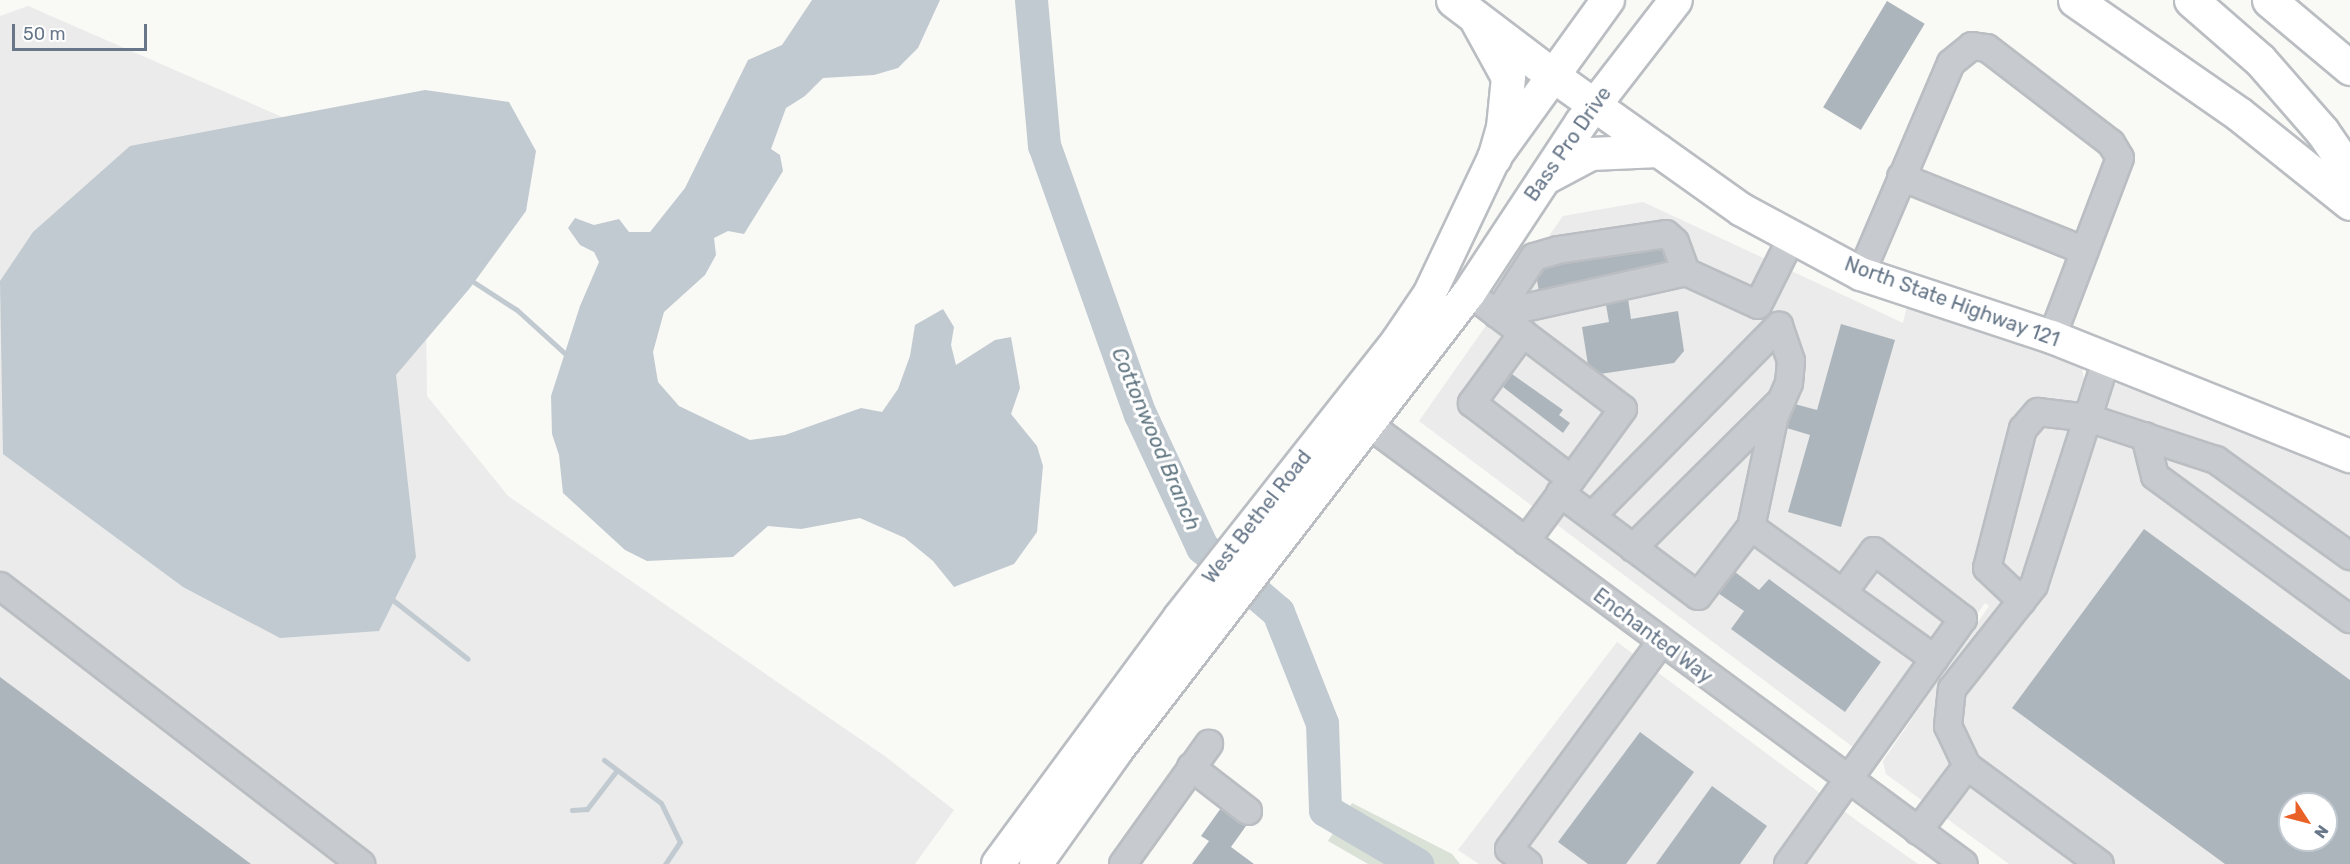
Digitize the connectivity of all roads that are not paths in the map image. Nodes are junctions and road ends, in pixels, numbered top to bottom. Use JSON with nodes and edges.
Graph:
{"nodes":[{"id":1,"x":1608,"y":0,"type":"edge"},
{"id":2,"x":1676,"y":0,"type":"edge"},
{"id":3,"x":2075,"y":0,"type":"edge"},
{"id":4,"x":2191,"y":0,"type":"edge"},
{"id":5,"x":2269,"y":0,"type":"edge"},
{"id":6,"x":1464,"y":8,"type":"edge"},
{"id":7,"x":2350,"y":68,"type":"edge"},
{"id":8,"x":1552,"y":75,"type":"junction"},
{"id":9,"x":1595,"y":104,"type":"junction"},
{"id":10,"x":1659,"y":151,"type":"junction"},
{"id":11,"x":1494,"y":158,"type":"junction"},
{"id":12,"x":2350,"y":172,"type":"edge"},
{"id":13,"x":1901,"y":177,"type":"junction"},
{"id":14,"x":1542,"y":181,"type":"junction"},
{"id":15,"x":2350,"y":203,"type":"edge"},
{"id":16,"x":1792,"y":237,"type":"junction"},
{"id":17,"x":2085,"y":251,"type":"junction"},
{"id":18,"x":1686,"y":272,"type":"junction"},
{"id":19,"x":1861,"y":274,"type":"junction"},
{"id":20,"x":1469,"y":293,"type":"junction"},
{"id":21,"x":1758,"y":305,"type":"junction"},
{"id":22,"x":1497,"y":314,"type":"junction"},
{"id":23,"x":1779,"y":326,"type":"junction"},
{"id":24,"x":1523,"y":333,"type":"junction"},
{"id":25,"x":2052,"y":337,"type":"junction"},
{"id":26,"x":2107,"y":358,"type":"junction"},
{"id":27,"x":1782,"y":399,"type":"junction"},
{"id":28,"x":1343,"y":406,"type":"junction"},
{"id":29,"x":2088,"y":418,"type":"junction"},
{"id":30,"x":1369,"y":424,"type":"junction"},
{"id":31,"x":2145,"y":436,"type":"junction"},
{"id":32,"x":2350,"y":456,"type":"edge"},
{"id":33,"x":1566,"y":486,"type":"junction"},
{"id":34,"x":1592,"y":516,"type":"junction"},
{"id":35,"x":1751,"y":527,"type":"junction"},
{"id":36,"x":1526,"y":541,"type":"junction"},
{"id":37,"x":1633,"y":548,"type":"junction"},
{"id":38,"x":2350,"y":556,"type":"edge"},
{"id":39,"x":0,"y":586,"type":"edge"},
{"id":40,"x":1843,"y":593,"type":"junction"},
{"id":41,"x":2022,"y":601,"type":"junction"},
{"id":42,"x":2350,"y":619,"type":"edge"},
{"id":43,"x":1661,"y":642,"type":"junction"},
{"id":44,"x":1935,"y":658,"type":"junction"},
{"id":45,"x":1209,"y":744,"type":"dead end"},
{"id":46,"x":1967,"y":766,"type":"junction"},
{"id":47,"x":1191,"y":767,"type":"junction"},
{"id":48,"x":1848,"y":781,"type":"junction"},
{"id":49,"x":1248,"y":811,"type":"dead end"},
{"id":50,"x":1918,"y":831,"type":"junction"},
{"id":51,"x":361,"y":864,"type":"edge"},
{"id":52,"x":998,"y":864,"type":"edge"},
{"id":53,"x":1036,"y":864,"type":"edge"},
{"id":54,"x":1123,"y":864,"type":"edge"},
{"id":55,"x":1528,"y":864,"type":"edge"},
{"id":56,"x":1788,"y":864,"type":"edge"},
{"id":57,"x":1964,"y":864,"type":"edge"},
{"id":58,"x":2100,"y":864,"type":"edge"}],
"edges":[{"from":1,"to":8,"type":"main road"},
{"from":2,"to":9,"type":"main road","name":"Bass Pro Drive"},
{"from":3,"to":15,"type":"highway"},
{"from":4,"to":12,"type":"highway"},
{"from":5,"to":7,"type":"highway"},
{"from":6,"to":8,"type":"highway"},
{"from":6,"to":11,"type":"highway"},
{"from":8,"to":9,"type":"main road","name":"North State Highway 121"},
{"from":8,"to":11,"type":"main road"},
{"from":9,"to":10,"type":"main road","name":"North State Highway 121"},
{"from":9,"to":14,"type":"main road","name":"Bass Pro Drive"},
{"from":10,"to":14,"type":"main road"},
{"from":10,"to":16,"type":"main road","name":"North State Highway 121"},
{"from":11,"to":28,"type":"main road","name":"West Bethel Road"},
{"from":13,"to":17,"type":"street"},
{"from":13,"to":17,"type":"street"},
{"from":13,"to":19,"type":"street"},
{"from":14,"to":20,"type":"main road","name":"Bass Pro Drive"},
{"from":16,"to":19,"type":"main road","name":"North State Highway 121"},
{"from":16,"to":21,"type":"street"},
{"from":17,"to":25,"type":"street"},
{"from":18,"to":21,"type":"street"},
{"from":18,"to":22,"type":"street"},
{"from":18,"to":22,"type":"street"},
{"from":19,"to":25,"type":"main road","name":"North State Highway 121"},
{"from":20,"to":22,"type":"street"},
{"from":20,"to":30,"type":"main road","name":"West Bethel Road"},
{"from":21,"to":23,"type":"street"},
{"from":22,"to":24,"type":"street"},
{"from":23,"to":27,"type":"street"},
{"from":23,"to":34,"type":"street"},
{"from":24,"to":33,"type":"street"},
{"from":24,"to":33,"type":"street"},
{"from":25,"to":26,"type":"main road","name":"North State Highway 121"},
{"from":26,"to":29,"type":"street"},
{"from":26,"to":32,"type":"main road","name":"North State Highway 121"},
{"from":27,"to":35,"type":"street"},
{"from":27,"to":37,"type":"street"},
{"from":28,"to":30,"type":"street","name":"Enchanted Way"},
{"from":28,"to":52,"type":"main road","name":"West Bethel Road"},
{"from":29,"to":31,"type":"street"},
{"from":29,"to":41,"type":"street"},
{"from":29,"to":41,"type":"street"},
{"from":30,"to":36,"type":"street","name":"Enchanted Way"},
{"from":30,"to":53,"type":"main road","name":"West Bethel Road"},
{"from":31,"to":38,"type":"street"},
{"from":31,"to":42,"type":"street"},
{"from":33,"to":34,"type":"street"},
{"from":33,"to":36,"type":"street"},
{"from":34,"to":37,"type":"street"},
{"from":35,"to":37,"type":"street"},
{"from":35,"to":40,"type":"street"},
{"from":36,"to":43,"type":"street","name":"Enchanted Way"},
{"from":39,"to":51,"type":"street"},
{"from":40,"to":44,"type":"street"},
{"from":40,"to":44,"type":"street"},
{"from":41,"to":46,"type":"street"},
{"from":43,"to":48,"type":"street","name":"Enchanted Way"},
{"from":43,"to":55,"type":"street"},
{"from":44,"to":48,"type":"street"},
{"from":45,"to":47,"type":"street"},
{"from":46,"to":50,"type":"street"},
{"from":46,"to":58,"type":"street"},
{"from":47,"to":49,"type":"street"},
{"from":47,"to":54,"type":"street"},
{"from":48,"to":50,"type":"street","name":"Enchanted Way"},
{"from":48,"to":56,"type":"street"},
{"from":50,"to":57,"type":"street","name":"Enchanted Way"}]}
